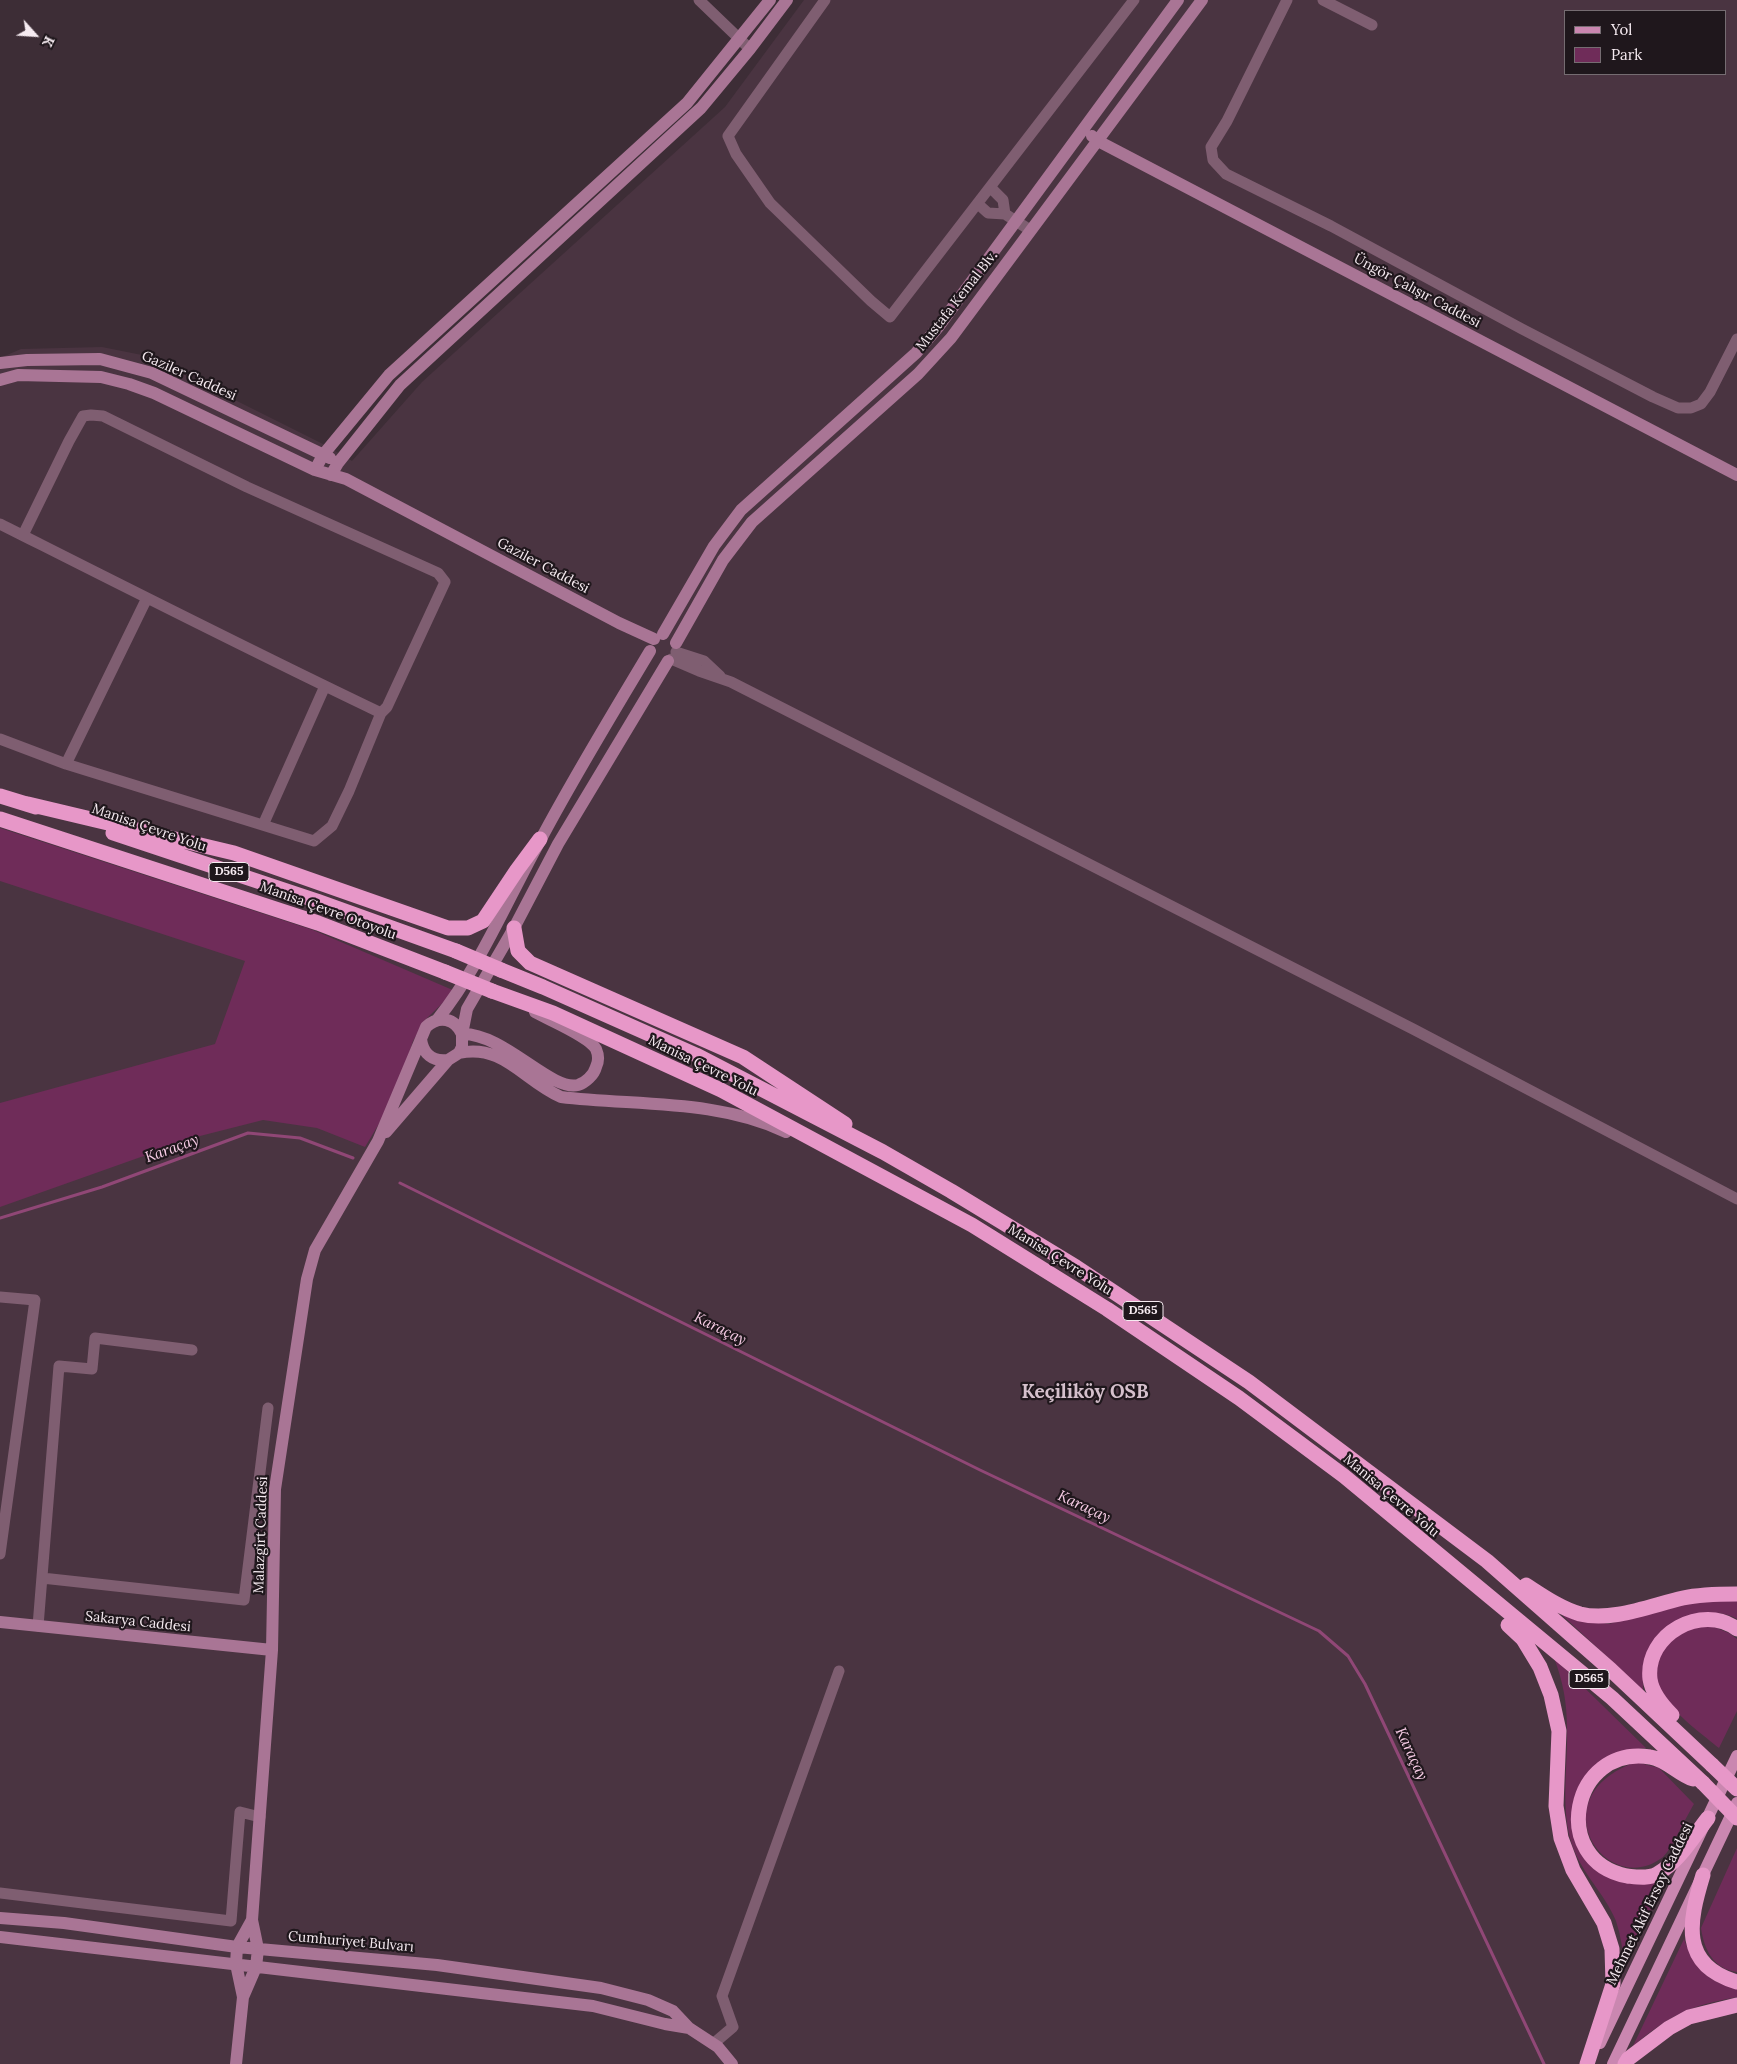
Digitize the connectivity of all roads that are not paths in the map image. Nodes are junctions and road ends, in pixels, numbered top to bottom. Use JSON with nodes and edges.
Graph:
{"nodes":[{"id":1,"x":699,"y":0,"type":"edge"},
{"id":2,"x":770,"y":0,"type":"edge"},
{"id":3,"x":787,"y":0,"type":"edge"},
{"id":4,"x":825,"y":0,"type":"edge"},
{"id":5,"x":1134,"y":0,"type":"edge"},
{"id":6,"x":1178,"y":0,"type":"edge"},
{"id":7,"x":1202,"y":0,"type":"edge"},
{"id":8,"x":1287,"y":0,"type":"edge"},
{"id":9,"x":1323,"y":0,"type":"edge"},
{"id":10,"x":1372,"y":25,"type":"dead end"},
{"id":11,"x":739,"y":40,"type":"junction"},
{"id":12,"x":750,"y":49,"type":"junction"},
{"id":13,"x":1084,"y":130,"type":"junction"},
{"id":14,"x":1098,"y":141,"type":"junction"},
{"id":15,"x":990,"y":188,"type":"junction"},
{"id":16,"x":978,"y":204,"type":"junction"},
{"id":17,"x":1010,"y":217,"type":"junction"},
{"id":18,"x":1030,"y":230,"type":"junction"},
{"id":19,"x":1737,"y":340,"type":"edge"},
{"id":20,"x":0,"y":363,"type":"edge"},
{"id":21,"x":0,"y":380,"type":"edge"},
{"id":22,"x":323,"y":455,"type":"junction"},
{"id":23,"x":338,"y":462,"type":"junction"},
{"id":24,"x":315,"y":470,"type":"junction"},
{"id":25,"x":332,"y":475,"type":"junction"},
{"id":26,"x":1737,"y":475,"type":"edge"},
{"id":27,"x":346,"y":479,"type":"junction"},
{"id":28,"x":0,"y":524,"type":"edge"},
{"id":29,"x":23,"y":536,"type":"junction"},
{"id":30,"x":147,"y":598,"type":"junction"},
{"id":31,"x":654,"y":643,"type":"junction"},
{"id":32,"x":673,"y":654,"type":"junction"},
{"id":33,"x":324,"y":686,"type":"junction"},
{"id":34,"x":381,"y":713,"type":"junction"},
{"id":35,"x":0,"y":739,"type":"edge"},
{"id":36,"x":66,"y":764,"type":"junction"},
{"id":37,"x":0,"y":796,"type":"edge"},
{"id":38,"x":28,"y":804,"type":"junction"},
{"id":39,"x":0,"y":819,"type":"edge"},
{"id":40,"x":263,"y":825,"type":"junction"},
{"id":41,"x":540,"y":839,"type":"junction"},
{"id":42,"x":514,"y":928,"type":"junction"},
{"id":43,"x":445,"y":972,"type":"joint"},
{"id":44,"x":512,"y":999,"type":"junction"},
{"id":45,"x":437,"y":1020,"type":"junction"},
{"id":46,"x":462,"y":1034,"type":"junction"},
{"id":47,"x":421,"y":1039,"type":"junction"},
{"id":48,"x":459,"y":1053,"type":"junction"},
{"id":49,"x":448,"y":1060,"type":"junction"},
{"id":50,"x":378,"y":1141,"type":"junction"},
{"id":51,"x":883,"y":1152,"type":"junction"},
{"id":52,"x":865,"y":1169,"type":"junction"},
{"id":53,"x":1737,"y":1199,"type":"edge"},
{"id":54,"x":0,"y":1297,"type":"edge"},
{"id":55,"x":192,"y":1350,"type":"dead end"},
{"id":56,"x":268,"y":1408,"type":"dead end"},
{"id":57,"x":0,"y":1554,"type":"edge"},
{"id":58,"x":1487,"y":1561,"type":"junction"},
{"id":59,"x":42,"y":1578,"type":"junction"},
{"id":60,"x":1469,"y":1582,"type":"junction"},
{"id":61,"x":1737,"y":1594,"type":"edge"},
{"id":62,"x":0,"y":1622,"type":"edge"},
{"id":63,"x":38,"y":1626,"type":"junction"},
{"id":64,"x":1737,"y":1629,"type":"edge"},
{"id":65,"x":272,"y":1650,"type":"junction"},
{"id":66,"x":839,"y":1671,"type":"dead end"},
{"id":67,"x":1737,"y":1756,"type":"edge"},
{"id":68,"x":1712,"y":1765,"type":"junction"},
{"id":69,"x":1703,"y":1783,"type":"junction"},
{"id":70,"x":1737,"y":1789,"type":"edge"},
{"id":71,"x":1737,"y":1802,"type":"edge"},
{"id":72,"x":260,"y":1817,"type":"junction"},
{"id":73,"x":1708,"y":1818,"type":"junction"},
{"id":74,"x":1737,"y":1818,"type":"edge"},
{"id":75,"x":1703,"y":1875,"type":"junction"},
{"id":76,"x":0,"y":1893,"type":"edge"},
{"id":77,"x":0,"y":1918,"type":"edge"},
{"id":78,"x":252,"y":1920,"type":"junction"},
{"id":79,"x":0,"y":1937,"type":"edge"},
{"id":80,"x":237,"y":1947,"type":"junction"},
{"id":81,"x":258,"y":1949,"type":"junction"},
{"id":82,"x":236,"y":1964,"type":"junction"},
{"id":83,"x":437,"y":1965,"type":"junction"},
{"id":84,"x":256,"y":1967,"type":"junction"},
{"id":85,"x":1737,"y":1982,"type":"edge"},
{"id":86,"x":434,"y":1987,"type":"junction"},
{"id":87,"x":243,"y":1997,"type":"junction"},
{"id":88,"x":1737,"y":2005,"type":"edge"},
{"id":89,"x":689,"y":2028,"type":"junction"},
{"id":90,"x":713,"y":2044,"type":"junction"},
{"id":91,"x":236,"y":2064,"type":"edge"},
{"id":92,"x":732,"y":2064,"type":"edge"},
{"id":93,"x":1588,"y":2064,"type":"edge"},
{"id":94,"x":1613,"y":2064,"type":"edge"},
{"id":95,"x":1624,"y":2064,"type":"edge"}],
"edges":[{"from":1,"to":11,"type":"street"},
{"from":2,"to":11,"type":"street"},
{"from":3,"to":12,"type":"street"},
{"from":4,"to":16,"type":"street"},
{"from":5,"to":15,"type":"street"},
{"from":6,"to":13,"type":"street","name":"Mustafa Kemal Blv."},
{"from":7,"to":14,"type":"street","name":"Mustafa Kemal Blv."},
{"from":8,"to":19,"type":"street"},
{"from":9,"to":10,"type":"street"},
{"from":11,"to":12,"type":"street"},
{"from":11,"to":22,"type":"street"},
{"from":12,"to":23,"type":"street"},
{"from":13,"to":14,"type":"street","name":"Üngör Çalışır Caddesi"},
{"from":13,"to":17,"type":"street","name":"Mustafa Kemal Blv."},
{"from":14,"to":18,"type":"street","name":"Mustafa Kemal Blv."},
{"from":14,"to":26,"type":"street","name":"Üngör Çalışır Caddesi"},
{"from":15,"to":16,"type":"street"},
{"from":15,"to":17,"type":"street"},
{"from":16,"to":17,"type":"street"},
{"from":17,"to":18,"type":"street"},
{"from":17,"to":31,"type":"street","name":"Mustafa Kemal Blv."},
{"from":18,"to":32,"type":"street","name":"Mustafa Kemal Blv."},
{"from":20,"to":22,"type":"street","name":"Gaziler Caddesi"},
{"from":21,"to":24,"type":"street","name":"Gaziler Caddesi"},
{"from":22,"to":23,"type":"street","name":"Gaziler Caddesi"},
{"from":22,"to":24,"type":"street"},
{"from":23,"to":25,"type":"street"},
{"from":23,"to":27,"type":"street"},
{"from":24,"to":25,"type":"street","name":"Gaziler Caddesi"},
{"from":25,"to":27,"type":"street","name":"Gaziler Caddesi"},
{"from":27,"to":31,"type":"street","name":"Gaziler Caddesi"},
{"from":28,"to":29,"type":"street"},
{"from":29,"to":30,"type":"street"},
{"from":29,"to":34,"type":"street"},
{"from":30,"to":33,"type":"street"},
{"from":30,"to":36,"type":"street"},
{"from":31,"to":32,"type":"street"},
{"from":31,"to":32,"type":"street"},
{"from":31,"to":41,"type":"street","name":"Mustafa Kemal Blv."},
{"from":32,"to":42,"type":"street","name":"Mustafa Kemal Blv."},
{"from":32,"to":53,"type":"street"},
{"from":33,"to":34,"type":"street"},
{"from":33,"to":40,"type":"street"},
{"from":34,"to":40,"type":"street"},
{"from":35,"to":36,"type":"street"},
{"from":36,"to":40,"type":"street"},
{"from":37,"to":38,"type":"highway","name":"Manisa Çevre Yolu","number":"D565"},
{"from":38,"to":41,"type":"highway"},
{"from":38,"to":51,"type":"highway","name":"Manisa Çevre Yolu","number":"D565","bridge":true},
{"from":39,"to":43,"type":"highway","name":"Manisa Çevre Otoyolu","number":"D565"},
{"from":41,"to":45,"type":"street","name":"Mustafa Kemal Blv."},
{"from":42,"to":46,"type":"street","name":"Mustafa Kemal Blv."},
{"from":42,"to":51,"type":"highway"},
{"from":43,"to":44,"type":"highway","name":"Manisa Çevre Yolu","number":"D565","bridge":true},
{"from":44,"to":46,"type":"street"},
{"from":44,"to":52,"type":"highway","name":"Manisa Çevre Yolu","number":"D565"},
{"from":45,"to":46,"type":"street"},
{"from":45,"to":47,"type":"street"},
{"from":46,"to":48,"type":"street"},
{"from":47,"to":49,"type":"street"},
{"from":47,"to":50,"type":"street"},
{"from":48,"to":49,"type":"street"},
{"from":48,"to":52,"type":"street"},
{"from":49,"to":50,"type":"street"},
{"from":50,"to":65,"type":"street","name":"Malazgirt Caddesi"},
{"from":51,"to":58,"type":"highway","name":"Manisa Çevre Yolu","number":"D565"},
{"from":52,"to":60,"type":"highway","name":"Manisa Çevre Yolu","number":"D565"},
{"from":54,"to":57,"type":"street"},
{"from":55,"to":59,"type":"street"},
{"from":56,"to":59,"type":"street"},
{"from":58,"to":61,"type":"highway"},
{"from":58,"to":68,"type":"highway","name":"Manisa Çevre Yolu","number":"D565"},
{"from":59,"to":63,"type":"street"},
{"from":60,"to":69,"type":"highway","name":"Manisa Çevre Yolu","number":"D565"},
{"from":60,"to":93,"type":"highway"},
{"from":62,"to":63,"type":"street","name":"Sakarya Caddesi"},
{"from":63,"to":65,"type":"street","name":"Sakarya Caddesi"},
{"from":64,"to":68,"type":"highway"},
{"from":65,"to":72,"type":"street","name":"Malazgirt Caddesi"},
{"from":66,"to":90,"type":"street"},
{"from":67,"to":73,"type":"main road","name":"Mehmet Akif Ersoy Caddesi"},
{"from":68,"to":70,"type":"highway","number":"D565","bridge":true},
{"from":69,"to":73,"type":"highway"},
{"from":69,"to":74,"type":"highway","number":"D565","bridge":true},
{"from":71,"to":75,"type":"main road"},
{"from":72,"to":76,"type":"street"},
{"from":72,"to":78,"type":"street","name":"Malazgirt Caddesi"},
{"from":73,"to":93,"type":"main road","name":"Mehmet Akif Ersoy Caddesi"},
{"from":75,"to":85,"type":"highway"},
{"from":75,"to":94,"type":"main road"},
{"from":77,"to":80,"type":"street","name":"Cumhuriyet Bulvarı"},
{"from":78,"to":80,"type":"street"},
{"from":78,"to":81,"type":"street"},
{"from":79,"to":82,"type":"street","name":"Cumhuriyet Bulvarı"},
{"from":80,"to":81,"type":"street","name":"Cumhuriyet Bulvarı"},
{"from":80,"to":82,"type":"street"},
{"from":81,"to":83,"type":"street","name":"Cumhuriyet Bulvarı"},
{"from":81,"to":84,"type":"street"},
{"from":82,"to":84,"type":"street","name":"Cumhuriyet Bulvarı"},
{"from":82,"to":87,"type":"street"},
{"from":83,"to":86,"type":"street"},
{"from":83,"to":89,"type":"street","name":"Cumhuriyet Bulvarı"},
{"from":84,"to":86,"type":"street","name":"Cumhuriyet Bulvarı"},
{"from":84,"to":87,"type":"street"},
{"from":86,"to":89,"type":"street","name":"Cumhuriyet Bulvarı"},
{"from":87,"to":91,"type":"street"},
{"from":88,"to":95,"type":"highway"},
{"from":89,"to":90,"type":"street","name":"Cumhuriyet Bulvarı"},
{"from":90,"to":92,"type":"street","name":"Cumhuriyet Bulvarı"}]}
